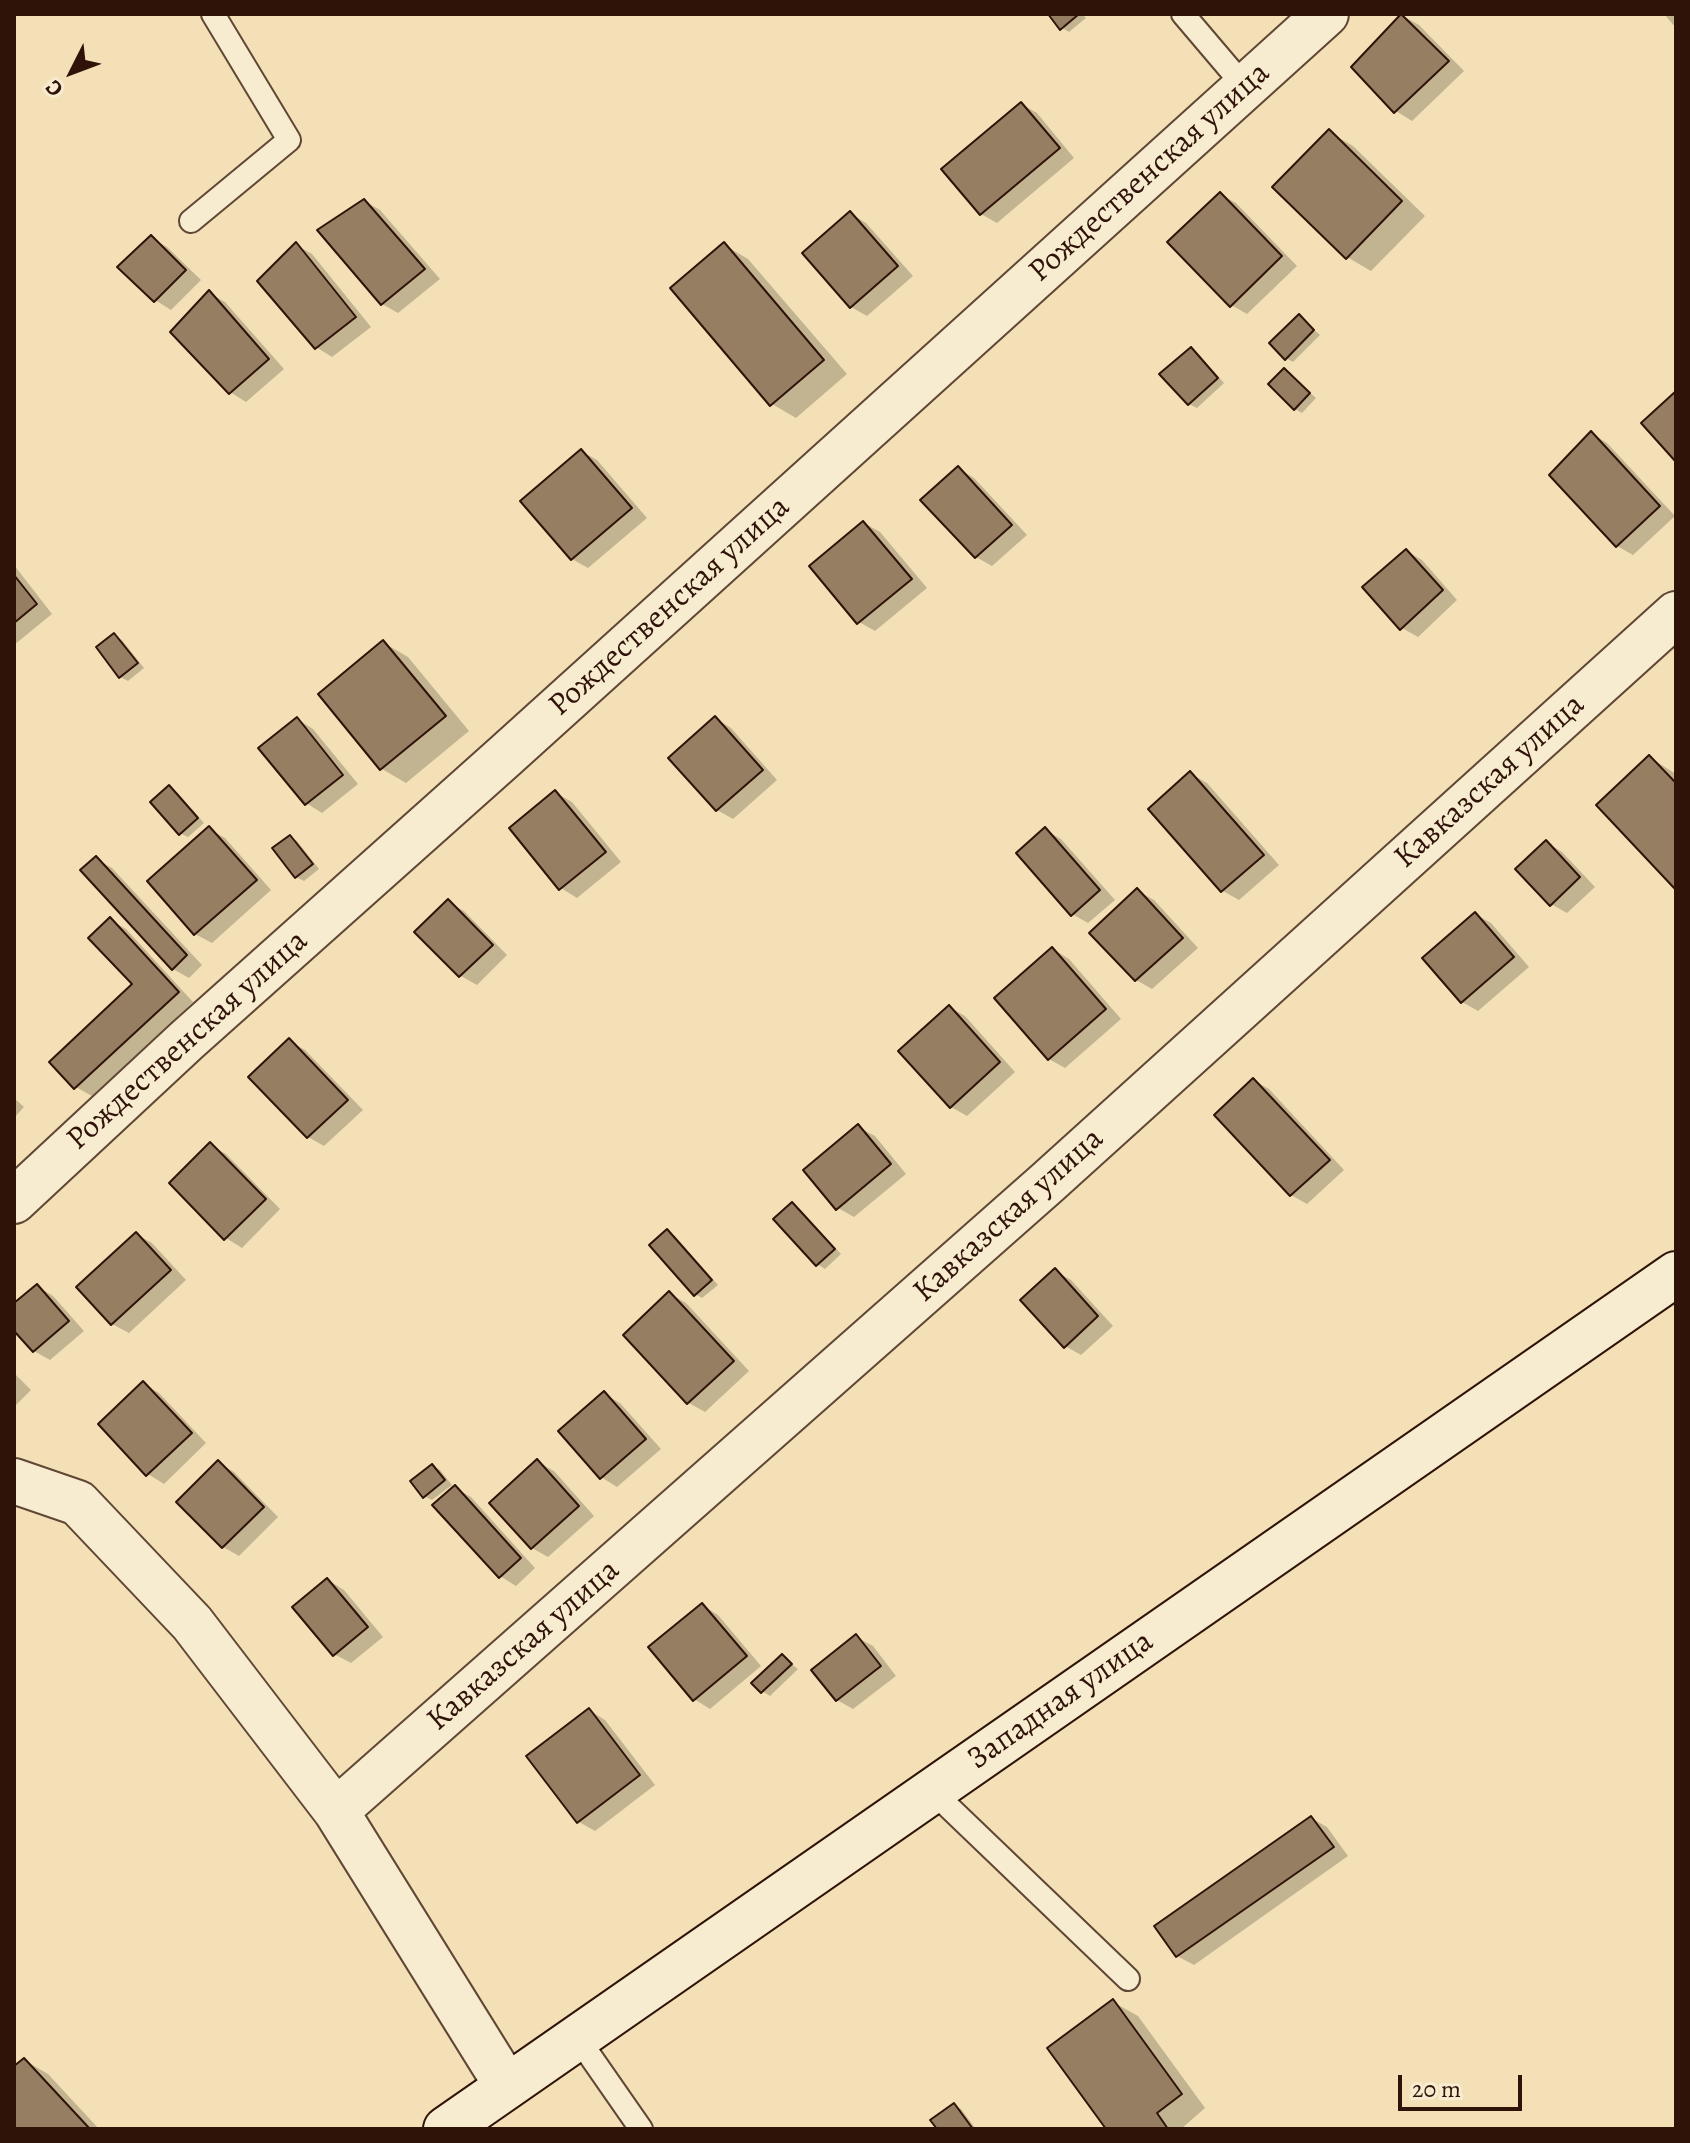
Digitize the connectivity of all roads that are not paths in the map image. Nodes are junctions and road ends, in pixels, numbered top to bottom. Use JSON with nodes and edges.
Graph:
{"nodes":[{"id":1,"x":213,"y":14,"type":"edge"},
{"id":2,"x":1183,"y":14,"type":"edge"},
{"id":3,"x":1326,"y":14,"type":"edge"},
{"id":4,"x":1245,"y":87,"type":"junction"},
{"id":5,"x":191,"y":221,"type":"dead end"},
{"id":6,"x":1676,"y":614,"type":"edge"},
{"id":7,"x":14,"y":1201,"type":"edge"},
{"id":8,"x":1676,"y":1274,"type":"edge"},
{"id":9,"x":14,"y":1481,"type":"edge"},
{"id":10,"x":932,"y":1791,"type":"junction"},
{"id":11,"x":336,"y":1811,"type":"junction"},
{"id":12,"x":1128,"y":1979,"type":"dead end"},
{"id":13,"x":577,"y":2037,"type":"junction"},
{"id":14,"x":507,"y":2086,"type":"junction"},
{"id":15,"x":446,"y":2129,"type":"edge"},
{"id":16,"x":641,"y":2129,"type":"edge"}],
"edges":[{"from":1,"to":5,"type":"lane"},
{"from":2,"to":4,"type":"lane"},
{"from":3,"to":4,"type":"street","name":"Рождественская улица"},
{"from":4,"to":7,"type":"street","name":"Рождественская улица"},
{"from":6,"to":11,"type":"street","name":"Кавказская улица"},
{"from":8,"to":10,"type":"street","name":"Западная улица"},
{"from":9,"to":11,"type":"street"},
{"from":10,"to":12,"type":"lane"},
{"from":10,"to":13,"type":"street","name":"Западная улица"},
{"from":11,"to":14,"type":"street"},
{"from":13,"to":14,"type":"street","name":"Западная улица"},
{"from":13,"to":16,"type":"lane"},
{"from":14,"to":15,"type":"street","name":"Западная улица"}]}
